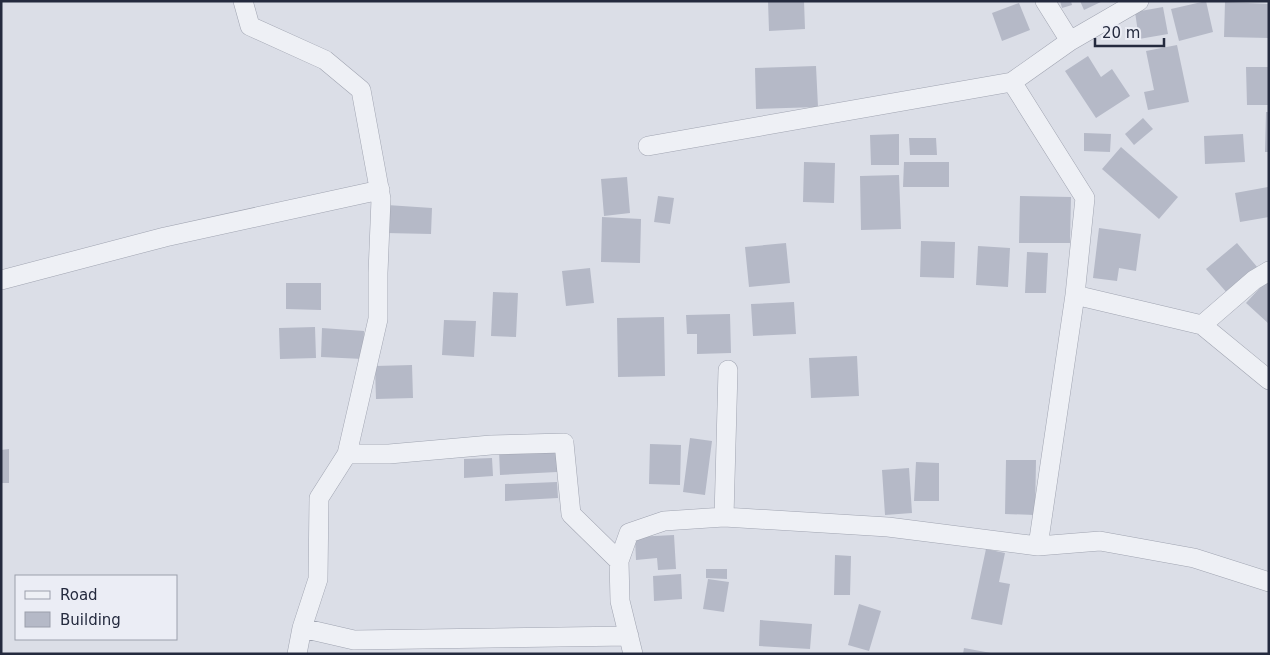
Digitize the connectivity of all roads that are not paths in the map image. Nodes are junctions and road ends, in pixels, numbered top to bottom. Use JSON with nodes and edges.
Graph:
{"nodes":[{"id":1,"x":242,"y":1,"type":"edge"},
{"id":2,"x":1045,"y":1,"type":"edge"},
{"id":3,"x":1139,"y":1,"type":"edge"},
{"id":4,"x":1070,"y":40,"type":"junction"},
{"id":5,"x":1012,"y":82,"type":"junction"},
{"id":6,"x":648,"y":146,"type":"dead end"},
{"id":7,"x":380,"y":190,"type":"junction"},
{"id":8,"x":1269,"y":271,"type":"edge"},
{"id":9,"x":1,"y":280,"type":"edge"},
{"id":10,"x":1075,"y":294,"type":"junction"},
{"id":11,"x":1202,"y":325,"type":"junction"},
{"id":12,"x":728,"y":370,"type":"dead end"},
{"id":13,"x":1269,"y":380,"type":"edge"},
{"id":14,"x":347,"y":454,"type":"junction"},
{"id":15,"x":724,"y":517,"type":"junction"},
{"id":16,"x":1038,"y":546,"type":"junction"},
{"id":17,"x":619,"y":561,"type":"junction"},
{"id":18,"x":1269,"y":582,"type":"edge"},
{"id":19,"x":302,"y":628,"type":"junction"},
{"id":20,"x":631,"y":645,"type":"edge"},
{"id":21,"x":297,"y":654,"type":"edge"}],
"edges":[{"from":1,"to":7,"type":"street"},
{"from":2,"to":4,"type":"street"},
{"from":3,"to":4,"type":"street"},
{"from":4,"to":5,"type":"street"},
{"from":5,"to":6,"type":"street"},
{"from":5,"to":10,"type":"street"},
{"from":7,"to":9,"type":"street"},
{"from":7,"to":14,"type":"street"},
{"from":8,"to":11,"type":"street"},
{"from":10,"to":11,"type":"street"},
{"from":10,"to":16,"type":"street"},
{"from":11,"to":13,"type":"street"},
{"from":12,"to":15,"type":"street"},
{"from":14,"to":17,"type":"street"},
{"from":14,"to":19,"type":"street"},
{"from":15,"to":16,"type":"street"},
{"from":15,"to":17,"type":"street"},
{"from":16,"to":18,"type":"street"},
{"from":17,"to":20,"type":"street"},
{"from":19,"to":20,"type":"street"},
{"from":19,"to":21,"type":"street"}]}
